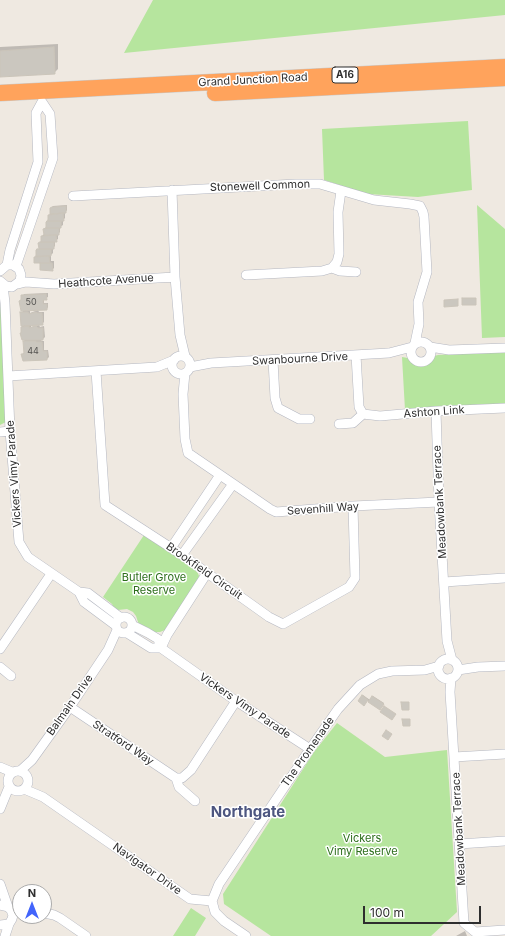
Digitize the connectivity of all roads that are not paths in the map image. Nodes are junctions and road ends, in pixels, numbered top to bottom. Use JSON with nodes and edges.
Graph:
{"nodes":[{"id":1,"x":505,"y":67,"type":"edge"},
{"id":2,"x":505,"y":78,"type":"edge"},
{"id":3,"x":0,"y":93,"type":"edge"},
{"id":4,"x":42,"y":96,"type":"junction"},
{"id":5,"x":0,"y":104,"type":"edge"},
{"id":6,"x":172,"y":190,"type":"junction"},
{"id":7,"x":341,"y":191,"type":"junction"},
{"id":8,"x":73,"y":196,"type":"dead end"},
{"id":9,"x":8,"y":268,"type":"edge"},
{"id":10,"x":332,"y":268,"type":"junction"},
{"id":11,"x":356,"y":272,"type":"dead end"},
{"id":12,"x":246,"y":275,"type":"dead end"},
{"id":13,"x":175,"y":277,"type":"junction"},
{"id":14,"x":1,"y":283,"type":"edge"},
{"id":15,"x":38,"y":283,"type":"junction"},
{"id":16,"x":15,"y":285,"type":"junction"},
{"id":17,"x":5,"y":303,"type":"junction"},
{"id":18,"x":419,"y":324,"type":"junction"},
{"id":19,"x":429,"y":348,"type":"junction"},
{"id":20,"x":505,"y":348,"type":"edge"},
{"id":21,"x":413,"y":349,"type":"junction"},
{"id":22,"x":356,"y":356,"type":"junction"},
{"id":23,"x":273,"y":360,"type":"junction"},
{"id":24,"x":182,"y":365,"type":"junction"},
{"id":25,"x":96,"y":370,"type":"junction"},
{"id":26,"x":8,"y":376,"type":"junction"},
{"id":27,"x":505,"y":408,"type":"edge"},
{"id":28,"x":436,"y":411,"type":"junction"},
{"id":29,"x":363,"y":414,"type":"junction"},
{"id":30,"x":310,"y":419,"type":"dead end"},
{"id":31,"x":339,"y":424,"type":"dead end"},
{"id":32,"x":0,"y":432,"type":"edge"},
{"id":33,"x":10,"y":432,"type":"junction"},
{"id":34,"x":220,"y":475,"type":"junction"},
{"id":35,"x":233,"y":484,"type":"junction"},
{"id":36,"x":439,"y":502,"type":"junction"},
{"id":37,"x":353,"y":506,"type":"junction"},
{"id":38,"x":171,"y":548,"type":"junction"},
{"id":39,"x":182,"y":555,"type":"junction"},
{"id":40,"x":207,"y":573,"type":"junction"},
{"id":41,"x":51,"y":574,"type":"junction"},
{"id":42,"x":505,"y":578,"type":"edge"},
{"id":43,"x":444,"y":582,"type":"junction"},
{"id":44,"x":79,"y":592,"type":"junction"},
{"id":45,"x":121,"y":618,"type":"junction"},
{"id":46,"x":132,"y":625,"type":"junction"},
{"id":47,"x":120,"y":631,"type":"junction"},
{"id":48,"x":0,"y":648,"type":"edge"},
{"id":49,"x":161,"y":648,"type":"junction"},
{"id":50,"x":505,"y":666,"type":"edge"},
{"id":51,"x":0,"y":667,"type":"edge"},
{"id":52,"x":448,"y":669,"type":"junction"},
{"id":53,"x":12,"y":676,"type":"dead end"},
{"id":54,"x":236,"y":702,"type":"junction"},
{"id":55,"x":70,"y":707,"type":"junction"},
{"id":56,"x":310,"y":749,"type":"junction"},
{"id":57,"x":505,"y":754,"type":"edge"},
{"id":58,"x":454,"y":756,"type":"junction"},
{"id":59,"x":0,"y":767,"type":"edge"},
{"id":60,"x":176,"y":778,"type":"junction"},
{"id":61,"x":18,"y":781,"type":"junction"},
{"id":62,"x":195,"y":801,"type":"dead end"},
{"id":63,"x":1,"y":808,"type":"edge"},
{"id":64,"x":505,"y":842,"type":"edge"},
{"id":65,"x":459,"y":844,"type":"junction"},
{"id":66,"x":0,"y":884,"type":"edge"},
{"id":67,"x":212,"y":900,"type":"junction"},
{"id":68,"x":10,"y":915,"type":"edge"},
{"id":69,"x":52,"y":915,"type":"edge"},
{"id":70,"x":0,"y":928,"type":"edge"},
{"id":71,"x":505,"y":930,"type":"edge"},
{"id":72,"x":1,"y":936,"type":"edge"},
{"id":73,"x":5,"y":936,"type":"edge"},
{"id":74,"x":86,"y":936,"type":"edge"},
{"id":75,"x":246,"y":936,"type":"edge"}],
"edges":[{"from":1,"to":4,"type":"highway","name":"Grand Junction Road","number":"A16"},
{"from":2,"to":4,"type":"highway","name":"Grand Junction Road","number":"A16"},
{"from":3,"to":4,"type":"highway","name":"Grand Junction Road","number":"A16"},
{"from":4,"to":5,"type":"highway","name":"Grand Junction Road","number":"A16"},
{"from":4,"to":9,"type":"street"},
{"from":4,"to":9,"type":"street"},
{"from":6,"to":7,"type":"street","name":"Stonewell Common"},
{"from":6,"to":8,"type":"street","name":"Stonewell Common"},
{"from":6,"to":13,"type":"street","name":"Sevenhill Way"},
{"from":7,"to":10,"type":"street"},
{"from":7,"to":18,"type":"street","name":"Stonewell Common"},
{"from":9,"to":15,"type":"street","name":"Heathcote Avenue"},
{"from":9,"to":16,"type":"street","name":"Vickers Vimy Parade"},
{"from":10,"to":11,"type":"street"},
{"from":10,"to":12,"type":"street"},
{"from":13,"to":15,"type":"street","name":"Heathcote Avenue"},
{"from":13,"to":24,"type":"street","name":"Sevenhill Way"},
{"from":14,"to":16,"type":"street","name":"Heathcote Avenue"},
{"from":14,"to":17,"type":"street","name":"Vickers Vimy Parade"},
{"from":15,"to":16,"type":"street","name":"Heathcote Avenue"},
{"from":16,"to":17,"type":"street","name":"Vickers Vimy Parade"},
{"from":17,"to":26,"type":"street","name":"Vickers Vimy Parade"},
{"from":18,"to":19,"type":"street","name":"Stonewell Common"},
{"from":18,"to":21,"type":"street","name":"Stonewell Common"},
{"from":19,"to":20,"type":"street"},
{"from":19,"to":21,"type":"street"},
{"from":19,"to":21,"type":"street"},
{"from":21,"to":22,"type":"street","name":"Swanbourne Drive"},
{"from":22,"to":23,"type":"street","name":"Swanbourne Drive"},
{"from":22,"to":29,"type":"street"},
{"from":23,"to":24,"type":"street","name":"Swanbourne Drive"},
{"from":23,"to":30,"type":"street"},
{"from":24,"to":25,"type":"street","name":"Swanbourne Drive"},
{"from":24,"to":34,"type":"street","name":"Sevenhill Way"},
{"from":25,"to":26,"type":"street","name":"Swanbourne Drive"},
{"from":25,"to":38,"type":"street","name":"Brookfield Circuit"},
{"from":26,"to":33,"type":"street","name":"Vickers Vimy Parade"},
{"from":27,"to":28,"type":"street","name":"Ashton Link"},
{"from":28,"to":29,"type":"street","name":"Ashton Link"},
{"from":28,"to":36,"type":"street","name":"Meadowbank Terrace"},
{"from":29,"to":31,"type":"street"},
{"from":32,"to":33,"type":"street"},
{"from":33,"to":41,"type":"street","name":"Vickers Vimy Parade"},
{"from":34,"to":35,"type":"street","name":"Sevenhill Way"},
{"from":34,"to":38,"type":"street"},
{"from":35,"to":37,"type":"street","name":"Sevenhill Way"},
{"from":35,"to":39,"type":"street"},
{"from":36,"to":37,"type":"street","name":"Sevenhill Way"},
{"from":36,"to":43,"type":"street","name":"Meadowbank Terrace"},
{"from":37,"to":40,"type":"street","name":"Brookfield Circuit"},
{"from":38,"to":39,"type":"street","name":"Brookfield Circuit"},
{"from":39,"to":40,"type":"street","name":"Brookfield Circuit"},
{"from":40,"to":49,"type":"street"},
{"from":41,"to":44,"type":"street","name":"Vickers Vimy Parade"},
{"from":41,"to":48,"type":"street"},
{"from":42,"to":43,"type":"street"},
{"from":43,"to":52,"type":"street","name":"Meadowbank Terrace"},
{"from":44,"to":45,"type":"street","name":"Vickers Vimy Parade"},
{"from":44,"to":47,"type":"street","name":"Vickers Vimy Parade"},
{"from":45,"to":46,"type":"street","name":"Vickers Vimy Parade"},
{"from":45,"to":47,"type":"street"},
{"from":46,"to":47,"type":"street"},
{"from":46,"to":49,"type":"street","name":"Vickers Vimy Parade"},
{"from":47,"to":49,"type":"street","name":"Vickers Vimy Parade"},
{"from":47,"to":55,"type":"street","name":"Balmain Drive"},
{"from":49,"to":54,"type":"street","name":"Vickers Vimy Parade"},
{"from":50,"to":52,"type":"street","name":"The Promenade"},
{"from":51,"to":53,"type":"street"},
{"from":52,"to":56,"type":"street","name":"The Promenade"},
{"from":52,"to":58,"type":"street","name":"Meadowbank Terrace"},
{"from":54,"to":56,"type":"street","name":"Vickers Vimy Parade"},
{"from":54,"to":60,"type":"street"},
{"from":55,"to":60,"type":"street","name":"Stratford Way"},
{"from":55,"to":61,"type":"street","name":"Balmain Drive"},
{"from":56,"to":67,"type":"street","name":"The Promenade"},
{"from":57,"to":58,"type":"street"},
{"from":58,"to":65,"type":"street","name":"Meadowbank Terrace"},
{"from":59,"to":61,"type":"street","name":"Navigator Drive"},
{"from":60,"to":62,"type":"street","name":"Stratford Way"},
{"from":61,"to":63,"type":"street","name":"Balmain Drive"},
{"from":61,"to":67,"type":"street","name":"Navigator Drive"},
{"from":64,"to":65,"type":"street"},
{"from":65,"to":71,"type":"street","name":"Meadowbank Terrace"},
{"from":66,"to":68,"type":"street"},
{"from":67,"to":75,"type":"street"},
{"from":68,"to":73,"type":"street"},
{"from":69,"to":74,"type":"street"},
{"from":70,"to":72,"type":"street"}]}
